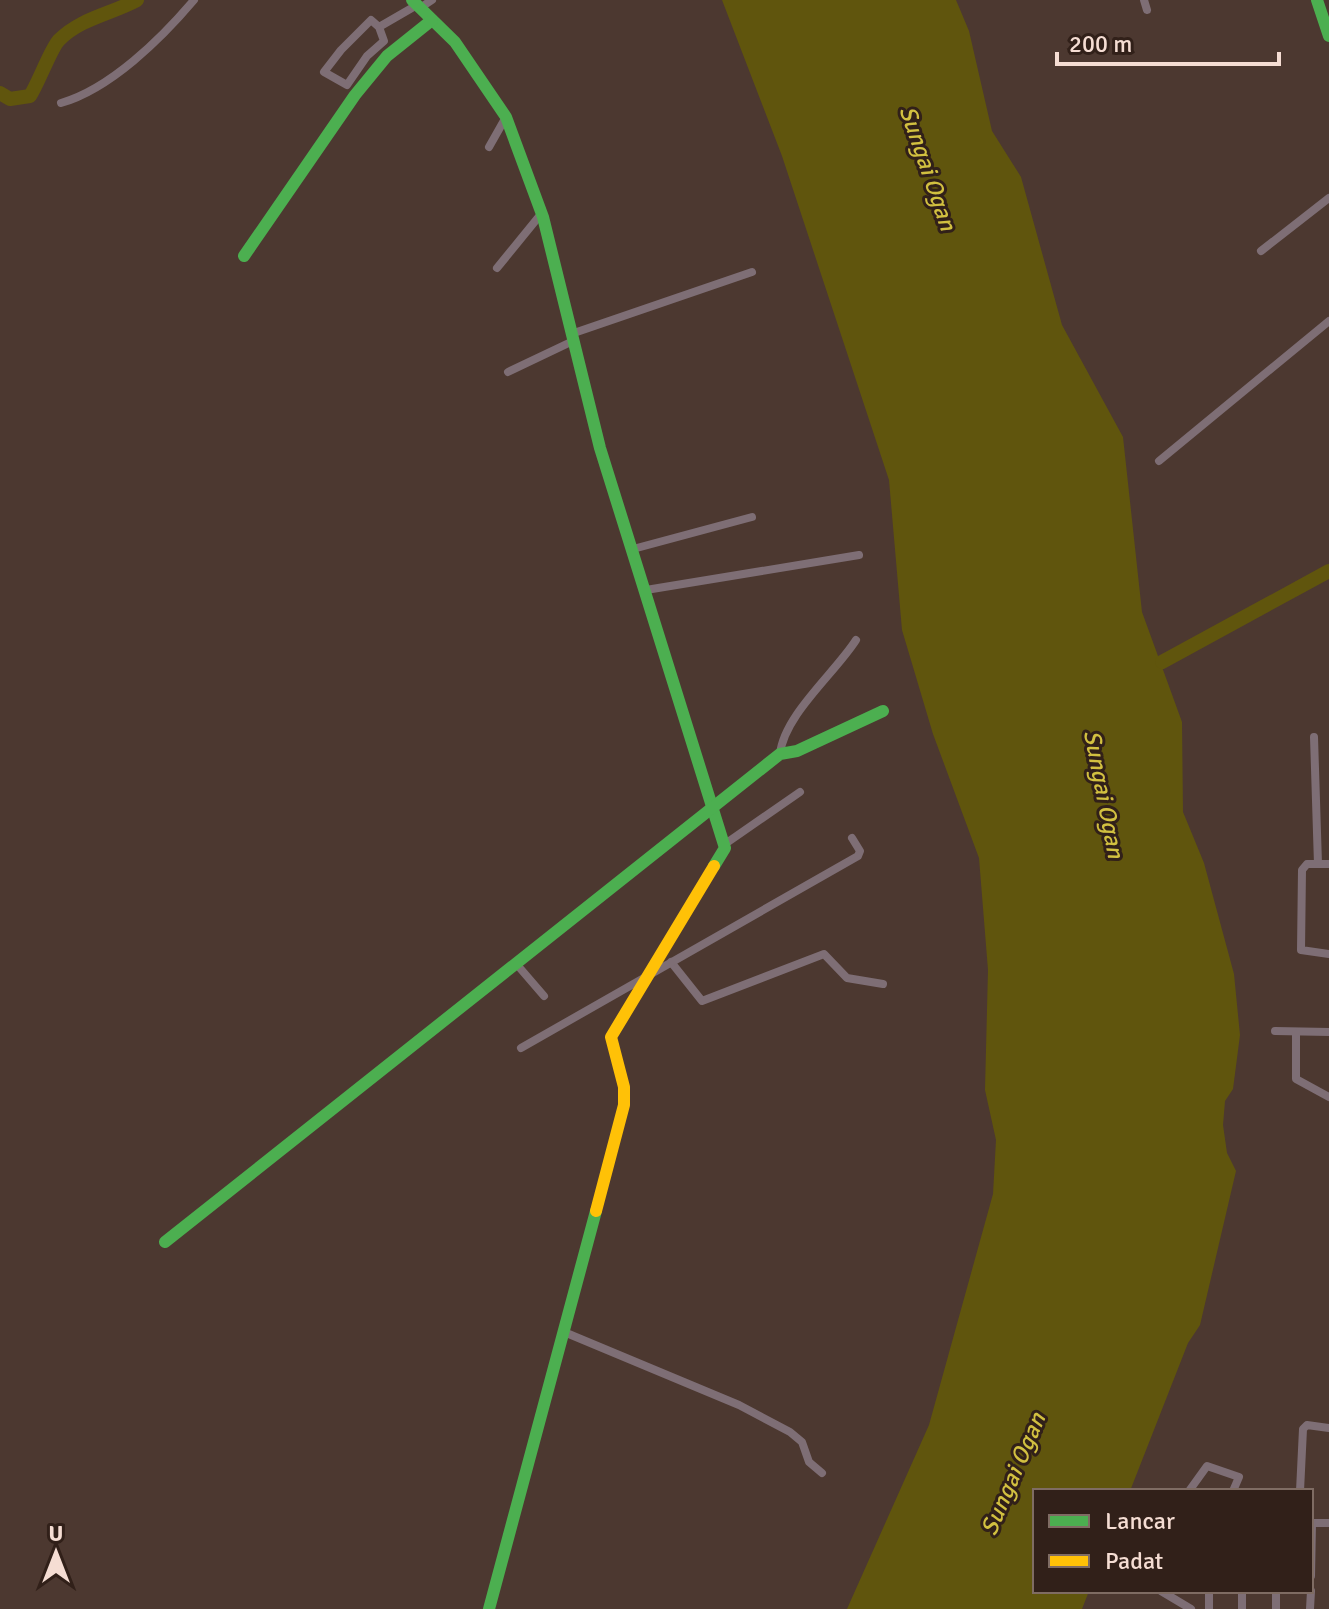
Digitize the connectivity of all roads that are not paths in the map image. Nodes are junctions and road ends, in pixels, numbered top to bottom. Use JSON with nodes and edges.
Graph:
{"nodes":[{"id":1,"x":194,"y":0,"type":"edge"},
{"id":2,"x":432,"y":0,"type":"edge"},
{"id":3,"x":1317,"y":0,"type":"edge"},
{"id":4,"x":416,"y":4,"type":"edge"},
{"id":5,"x":432,"y":20,"type":"junction"},
{"id":6,"x":379,"y":27,"type":"junction"},
{"id":7,"x":1329,"y":36,"type":"edge"},
{"id":8,"x":61,"y":103,"type":"dead end"},
{"id":9,"x":506,"y":117,"type":"junction"},
{"id":10,"x":489,"y":147,"type":"dead end"},
{"id":11,"x":1329,"y":198,"type":"edge"},
{"id":12,"x":541,"y":214,"type":"junction"},
{"id":13,"x":1261,"y":251,"type":"dead end"},
{"id":14,"x":244,"y":256,"type":"dead end"},
{"id":15,"x":497,"y":268,"type":"dead end"},
{"id":16,"x":752,"y":272,"type":"dead end"},
{"id":17,"x":1329,"y":321,"type":"edge"},
{"id":18,"x":572,"y":338,"type":"junction"},
{"id":19,"x":508,"y":372,"type":"dead end"},
{"id":20,"x":1159,"y":461,"type":"dead end"},
{"id":21,"x":752,"y":517,"type":"dead end"},
{"id":22,"x":633,"y":549,"type":"junction"},
{"id":23,"x":859,"y":555,"type":"dead end"},
{"id":24,"x":646,"y":590,"type":"junction"},
{"id":25,"x":856,"y":640,"type":"dead end"},
{"id":26,"x":883,"y":711,"type":"dead end"},
{"id":27,"x":1314,"y":737,"type":"dead end"},
{"id":28,"x":780,"y":754,"type":"junction"},
{"id":29,"x":800,"y":792,"type":"dead end"},
{"id":30,"x":714,"y":804,"type":"junction"},
{"id":31,"x":852,"y":838,"type":"dead end"},
{"id":32,"x":725,"y":841,"type":"junction"},
{"id":33,"x":1318,"y":864,"type":"junction"},
{"id":34,"x":1329,"y":864,"type":"edge"},
{"id":35,"x":1329,"y":954,"type":"edge"},
{"id":36,"x":671,"y":962,"type":"junction"},
{"id":37,"x":517,"y":965,"type":"junction"},
{"id":38,"x":652,"y":973,"type":"junction"},
{"id":39,"x":883,"y":984,"type":"dead end"},
{"id":40,"x":544,"y":996,"type":"dead end"},
{"id":41,"x":1275,"y":1031,"type":"dead end"},
{"id":42,"x":1329,"y":1032,"type":"edge"},
{"id":43,"x":1296,"y":1033,"type":"junction"},
{"id":44,"x":521,"y":1048,"type":"dead end"},
{"id":45,"x":1329,"y":1097,"type":"edge"},
{"id":46,"x":165,"y":1242,"type":"dead end"},
{"id":47,"x":564,"y":1332,"type":"junction"},
{"id":48,"x":1329,"y":1428,"type":"edge"},
{"id":49,"x":822,"y":1473,"type":"dead end"},
{"id":50,"x":1190,"y":1489,"type":"edge"},
{"id":51,"x":1234,"y":1489,"type":"edge"},
{"id":52,"x":1300,"y":1489,"type":"edge"},
{"id":53,"x":1164,"y":1593,"type":"edge"},
{"id":54,"x":489,"y":1609,"type":"edge"},
{"id":55,"x":1191,"y":1609,"type":"edge"}],
"edges":[{"from":1,"to":8,"type":"street"},
{"from":2,"to":4,"type":"street"},
{"from":3,"to":7,"type":"street"},
{"from":4,"to":5,"type":"street"},
{"from":4,"to":6,"type":"street"},
{"from":5,"to":9,"type":"street"},
{"from":5,"to":14,"type":"street"},
{"from":6,"to":6,"type":"street"},
{"from":9,"to":10,"type":"street"},
{"from":9,"to":12,"type":"street"},
{"from":11,"to":13,"type":"street"},
{"from":12,"to":15,"type":"street"},
{"from":12,"to":18,"type":"street"},
{"from":16,"to":18,"type":"street"},
{"from":17,"to":20,"type":"street"},
{"from":18,"to":19,"type":"street"},
{"from":18,"to":22,"type":"street"},
{"from":21,"to":22,"type":"street"},
{"from":22,"to":24,"type":"street"},
{"from":23,"to":24,"type":"street"},
{"from":24,"to":30,"type":"street"},
{"from":25,"to":28,"type":"street"},
{"from":26,"to":28,"type":"street"},
{"from":27,"to":33,"type":"street"},
{"from":28,"to":30,"type":"street"},
{"from":29,"to":32,"type":"street"},
{"from":30,"to":32,"type":"street"},
{"from":30,"to":37,"type":"street"},
{"from":31,"to":36,"type":"street"},
{"from":32,"to":38,"type":"street"},
{"from":33,"to":34,"type":"street"},
{"from":33,"to":35,"type":"street"},
{"from":36,"to":38,"type":"street"},
{"from":36,"to":39,"type":"street"},
{"from":37,"to":40,"type":"street"},
{"from":37,"to":46,"type":"street"},
{"from":38,"to":44,"type":"street"},
{"from":38,"to":47,"type":"street"},
{"from":41,"to":43,"type":"street"},
{"from":42,"to":43,"type":"street"},
{"from":43,"to":45,"type":"street"},
{"from":47,"to":49,"type":"street"},
{"from":47,"to":54,"type":"street"},
{"from":48,"to":52,"type":"street"},
{"from":50,"to":51,"type":"street"},
{"from":53,"to":55,"type":"street"}]}
